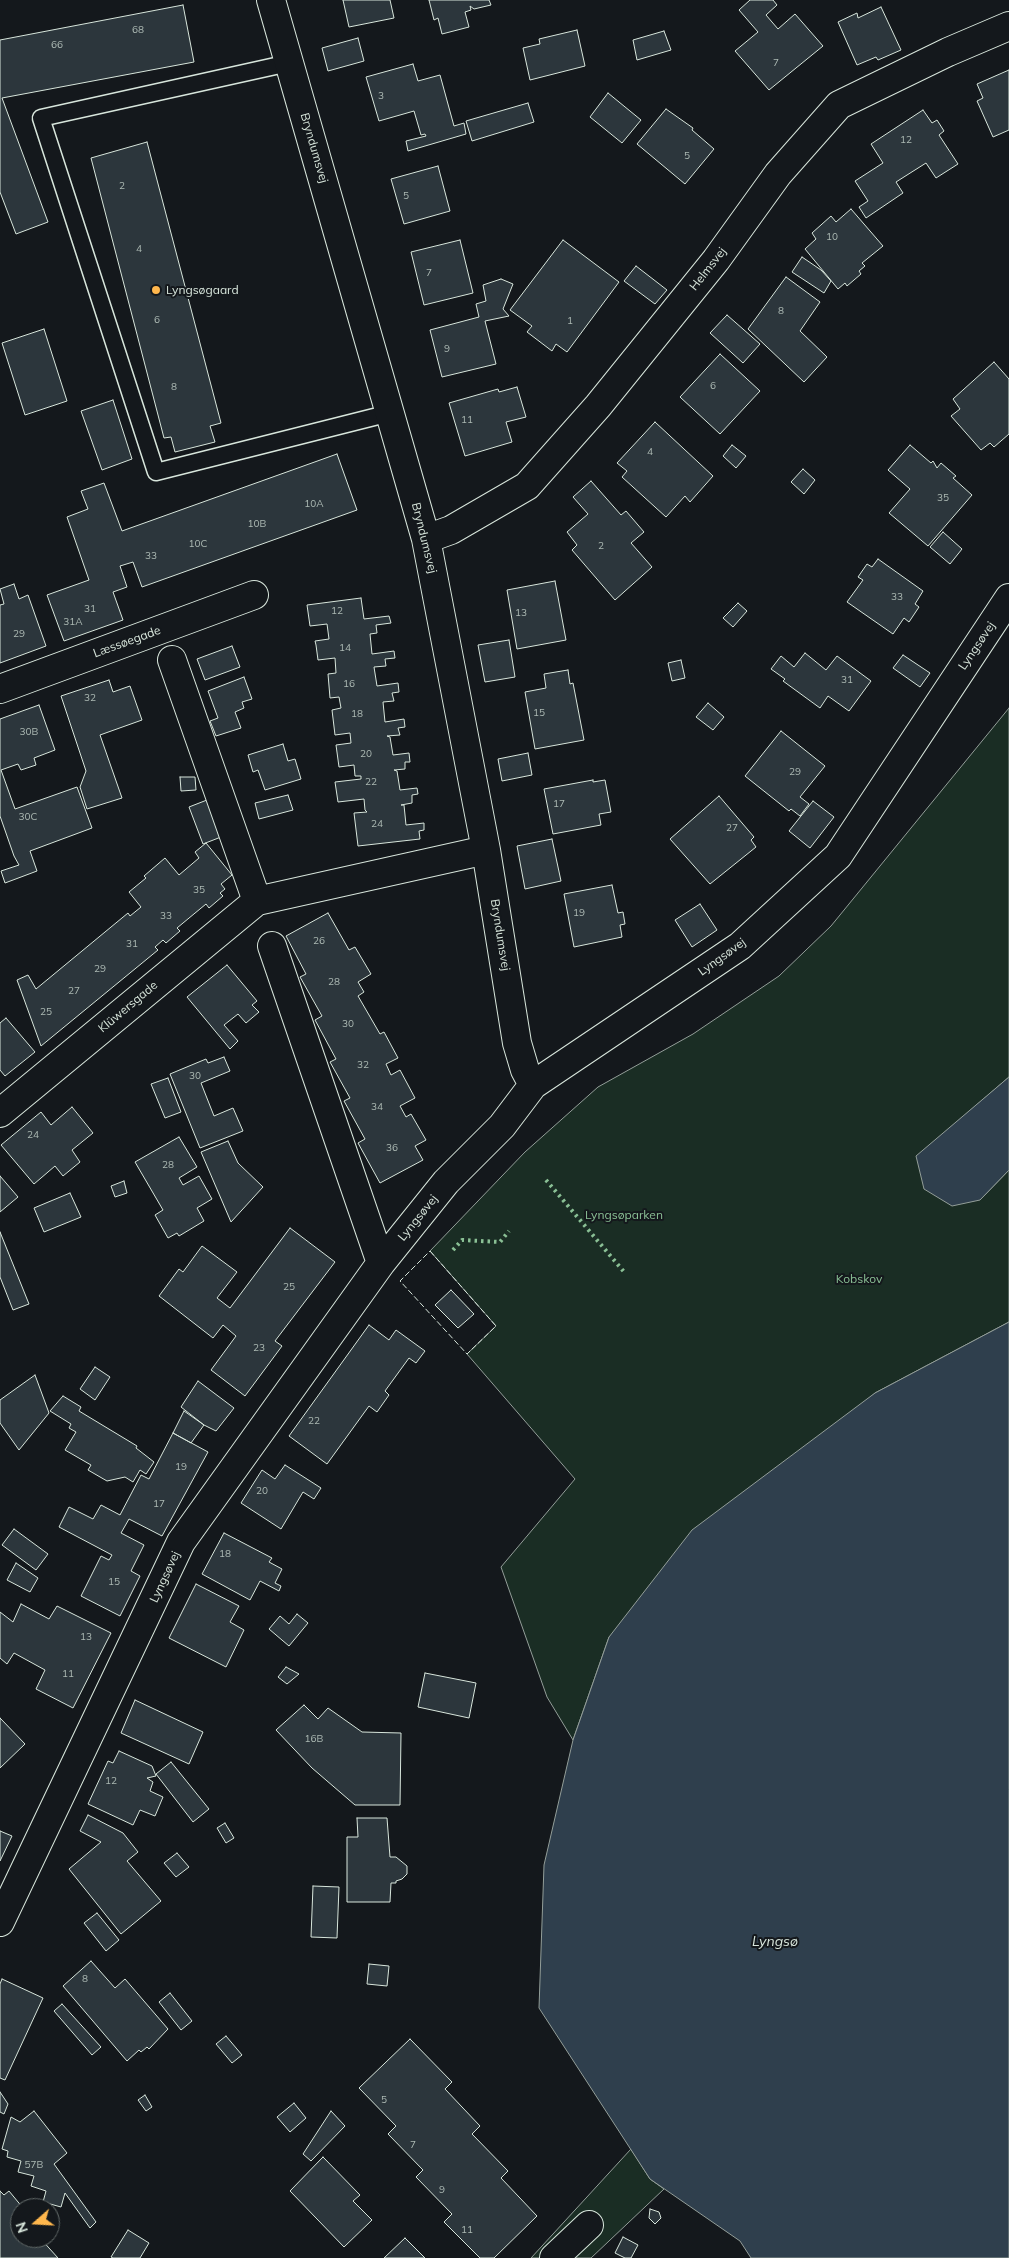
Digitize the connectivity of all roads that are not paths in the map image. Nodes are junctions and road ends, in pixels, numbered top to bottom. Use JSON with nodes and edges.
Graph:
{"nodes":[{"id":1,"x":271,"y":0,"type":"edge"},
{"id":2,"x":1009,"y":26,"type":"edge"},
{"id":3,"x":289,"y":63,"type":"junction"},
{"id":4,"x":390,"y":414,"type":"junction"},
{"id":5,"x":426,"y":539,"type":"junction"},
{"id":6,"x":254,"y":595,"type":"dead end"},
{"id":7,"x":1009,"y":598,"type":"edge"},
{"id":8,"x":172,"y":660,"type":"dead end"},
{"id":9,"x":0,"y":689,"type":"edge"},
{"id":10,"x":486,"y":850,"type":"junction"},
{"id":11,"x":256,"y":901,"type":"junction"},
{"id":12,"x":272,"y":946,"type":"dead end"},
{"id":13,"x":533,"y":1085,"type":"junction"},
{"id":14,"x":0,"y":1113,"type":"edge"},
{"id":15,"x":381,"y":1263,"type":"junction"},
{"id":16,"x":0,"y":1922,"type":"edge"},
{"id":17,"x":589,"y":2225,"type":"dead end"},
{"id":18,"x":554,"y":2258,"type":"edge"}],
"edges":[{"from":1,"to":3,"type":"street","name":"Bryndumsvej"},
{"from":2,"to":5,"type":"street","name":"Helmsvej"},
{"from":3,"to":4,"type":"street","name":"Bryndumsvej"},
{"from":3,"to":4,"type":"lane"},
{"from":4,"to":5,"type":"street","name":"Bryndumsvej"},
{"from":5,"to":10,"type":"street","name":"Bryndumsvej"},
{"from":6,"to":9,"type":"street","name":"Læssøegade"},
{"from":7,"to":13,"type":"street","name":"Lyngsøvej"},
{"from":8,"to":11,"type":"street"},
{"from":10,"to":11,"type":"street","name":"Klüwersgade"},
{"from":10,"to":13,"type":"street","name":"Bryndumsvej"},
{"from":11,"to":14,"type":"street","name":"Klüwersgade"},
{"from":12,"to":15,"type":"street"},
{"from":13,"to":15,"type":"street","name":"Lyngsøvej"},
{"from":15,"to":16,"type":"street","name":"Lyngsøvej"},
{"from":17,"to":18,"type":"street"}]}
